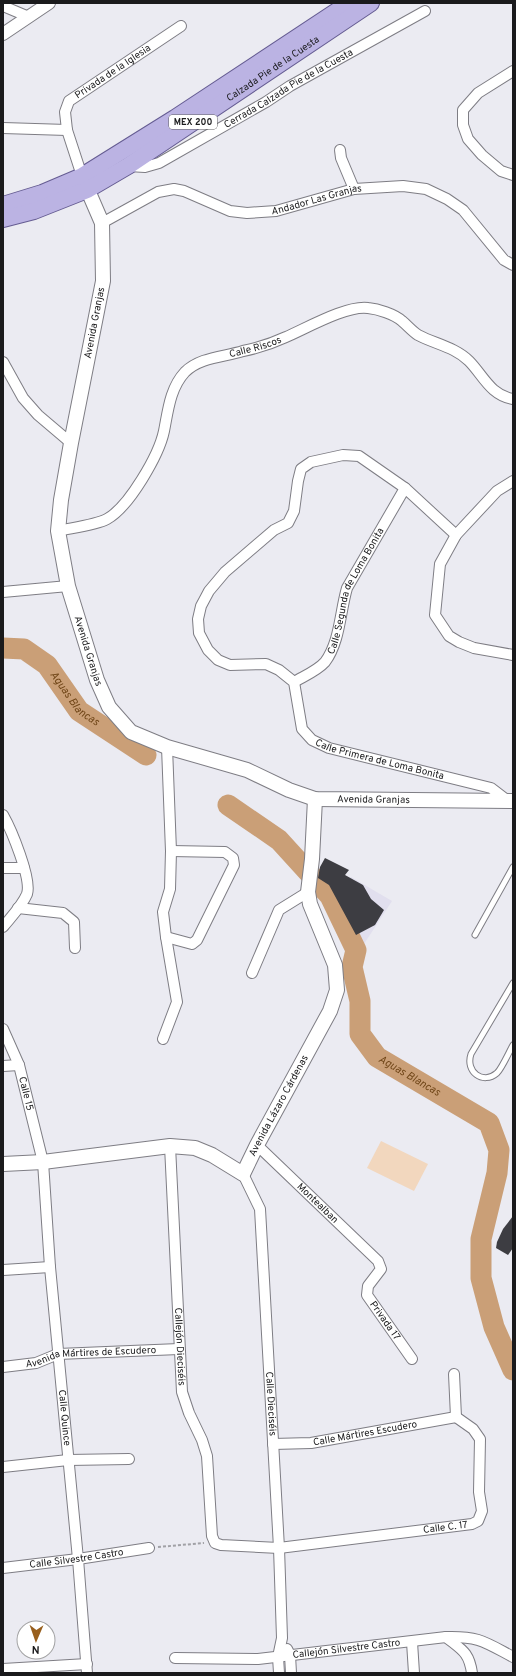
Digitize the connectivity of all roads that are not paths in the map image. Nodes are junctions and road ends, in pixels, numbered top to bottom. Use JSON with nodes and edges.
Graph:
{"nodes":[{"id":1,"x":49,"y":3,"type":"edge"},
{"id":2,"x":349,"y":3,"type":"edge"},
{"id":3,"x":371,"y":3,"type":"edge"},
{"id":4,"x":3,"y":6,"type":"edge"},
{"id":5,"x":425,"y":11,"type":"dead end"},
{"id":6,"x":29,"y":17,"type":"junction"},
{"id":7,"x":181,"y":26,"type":"dead end"},
{"id":8,"x":3,"y":34,"type":"edge"},
{"id":9,"x":513,"y":71,"type":"edge"},
{"id":10,"x":3,"y":128,"type":"edge"},
{"id":11,"x":67,"y":130,"type":"junction"},
{"id":12,"x":340,"y":150,"type":"dead end"},
{"id":13,"x":128,"y":166,"type":"junction"},
{"id":14,"x":513,"y":175,"type":"edge"},
{"id":15,"x":85,"y":183,"type":"junction"},
{"id":16,"x":354,"y":189,"type":"junction"},
{"id":17,"x":3,"y":205,"type":"edge"},
{"id":18,"x":3,"y":219,"type":"edge"},
{"id":19,"x":102,"y":223,"type":"junction"},
{"id":20,"x":513,"y":265,"type":"edge"},
{"id":21,"x":3,"y":362,"type":"edge"},
{"id":22,"x":513,"y":399,"type":"edge"},
{"id":23,"x":71,"y":443,"type":"junction"},
{"id":24,"x":513,"y":480,"type":"edge"},
{"id":25,"x":405,"y":488,"type":"junction"},
{"id":26,"x":58,"y":531,"type":"junction"},
{"id":27,"x":456,"y":535,"type":"junction"},
{"id":28,"x":68,"y":586,"type":"junction"},
{"id":29,"x":3,"y":592,"type":"edge"},
{"id":30,"x":513,"y":655,"type":"edge"},
{"id":31,"x":294,"y":682,"type":"junction"},
{"id":32,"x":167,"y":747,"type":"junction"},
{"id":33,"x":314,"y":799,"type":"junction"},
{"id":34,"x":511,"y":801,"type":"edge"},
{"id":35,"x":3,"y":815,"type":"edge"},
{"id":36,"x":171,"y":851,"type":"junction"},
{"id":37,"x":513,"y":866,"type":"edge"},
{"id":38,"x":3,"y":868,"type":"edge"},
{"id":39,"x":24,"y":868,"type":"junction"},
{"id":40,"x":308,"y":892,"type":"junction"},
{"id":41,"x":18,"y":908,"type":"junction"},
{"id":42,"x":3,"y":927,"type":"edge"},
{"id":43,"x":475,"y":936,"type":"dead end"},
{"id":44,"x":166,"y":937,"type":"junction"},
{"id":45,"x":75,"y":948,"type":"dead end"},
{"id":46,"x":252,"y":973,"type":"dead end"},
{"id":47,"x":513,"y":983,"type":"edge"},
{"id":48,"x":3,"y":1029,"type":"edge"},
{"id":49,"x":163,"y":1039,"type":"dead end"},
{"id":50,"x":513,"y":1045,"type":"edge"},
{"id":51,"x":19,"y":1065,"type":"junction"},
{"id":52,"x":3,"y":1066,"type":"edge"},
{"id":53,"x":257,"y":1145,"type":"junction"},
{"id":54,"x":170,"y":1146,"type":"junction"},
{"id":55,"x":43,"y":1162,"type":"junction"},
{"id":56,"x":3,"y":1164,"type":"edge"},
{"id":57,"x":243,"y":1174,"type":"junction"},
{"id":58,"x":378,"y":1261,"type":"joint"},
{"id":59,"x":50,"y":1267,"type":"junction"},
{"id":60,"x":3,"y":1270,"type":"edge"},
{"id":61,"x":179,"y":1349,"type":"junction"},
{"id":62,"x":58,"y":1354,"type":"junction"},
{"id":63,"x":412,"y":1359,"type":"dead end"},
{"id":64,"x":3,"y":1367,"type":"edge"},
{"id":65,"x":454,"y":1374,"type":"dead end"},
{"id":66,"x":456,"y":1417,"type":"junction"},
{"id":67,"x":273,"y":1444,"type":"junction"},
{"id":68,"x":129,"y":1459,"type":"dead end"},
{"id":69,"x":68,"y":1460,"type":"junction"},
{"id":70,"x":3,"y":1467,"type":"edge"},
{"id":71,"x":149,"y":1548,"type":"road end"},
{"id":72,"x":279,"y":1548,"type":"junction"},
{"id":73,"x":78,"y":1559,"type":"junction"},
{"id":74,"x":3,"y":1568,"type":"edge"},
{"id":75,"x":446,"y":1637,"type":"junction"},
{"id":76,"x":282,"y":1638,"type":"junction"},
{"id":77,"x":412,"y":1642,"type":"junction"},
{"id":78,"x":290,"y":1655,"type":"junction"},
{"id":79,"x":278,"y":1657,"type":"junction"},
{"id":80,"x":513,"y":1657,"type":"edge"},
{"id":81,"x":175,"y":1658,"type":"dead end"},
{"id":82,"x":87,"y":1668,"type":"edge"},
{"id":83,"x":3,"y":1669,"type":"edge"},
{"id":84,"x":279,"y":1673,"type":"edge"},
{"id":85,"x":291,"y":1673,"type":"edge"},
{"id":86,"x":414,"y":1673,"type":"edge"},
{"id":87,"x":472,"y":1673,"type":"edge"}],
"edges":[{"from":1,"to":6,"type":"street"},
{"from":2,"to":15,"type":"main road","name":"Calzada Pie de la Cuesta","number":"MEX 200"},
{"from":3,"to":13,"type":"main road","name":"Calzada Pie de la Cuesta","number":"MEX 200"},
{"from":4,"to":6,"type":"street"},
{"from":5,"to":13,"type":"street","name":"Cerrada Calzada Pie de la Cuesta"},
{"from":6,"to":8,"type":"street"},
{"from":7,"to":11,"type":"street","name":"Privada de la Iglesia"},
{"from":9,"to":14,"type":"street"},
{"from":10,"to":11,"type":"street"},
{"from":11,"to":15,"type":"street","name":"Privada de la Iglesia"},
{"from":12,"to":16,"type":"street"},
{"from":13,"to":15,"type":"main road","name":"Calzada Pie de la Cuesta","number":"MEX 200"},
{"from":15,"to":17,"type":"main road","name":"Calzada Pie de la Cuesta","number":"MEX 200"},
{"from":15,"to":18,"type":"main road","name":"Calzada Pie de la Cuesta","number":"MEX 200"},
{"from":15,"to":19,"type":"main road","name":"Avenida Granjas"},
{"from":16,"to":19,"type":"street","name":"Andador Las Granjas"},
{"from":16,"to":20,"type":"street","name":"Andador Las Granjas"},
{"from":19,"to":23,"type":"main road","name":"Avenida Granjas"},
{"from":21,"to":23,"type":"street"},
{"from":22,"to":26,"type":"street","name":"Calle Riscos"},
{"from":23,"to":26,"type":"main road","name":"Avenida Granjas"},
{"from":24,"to":27,"type":"street"},
{"from":25,"to":27,"type":"street"},
{"from":25,"to":31,"type":"street","name":"Calle Segunda de Loma Bonita"},
{"from":25,"to":31,"type":"street"},
{"from":26,"to":28,"type":"main road","name":"Avenida Granjas"},
{"from":27,"to":30,"type":"street"},
{"from":28,"to":29,"type":"street"},
{"from":28,"to":32,"type":"main road","name":"Avenida Granjas"},
{"from":31,"to":34,"type":"street","name":"Calle Primera de Loma Bonita"},
{"from":32,"to":33,"type":"main road","name":"Avenida Granjas"},
{"from":32,"to":36,"type":"street"},
{"from":33,"to":34,"type":"main road","name":"Avenida Granjas"},
{"from":33,"to":40,"type":"main road","name":"Avenida Lázaro Cárdenas"},
{"from":35,"to":39,"type":"street"},
{"from":36,"to":44,"type":"street"},
{"from":36,"to":44,"type":"street"},
{"from":37,"to":43,"type":"lane"},
{"from":38,"to":39,"type":"street"},
{"from":39,"to":41,"type":"street"},
{"from":40,"to":46,"type":"street"},
{"from":40,"to":53,"type":"main road","name":"Avenida Lázaro Cárdenas"},
{"from":41,"to":42,"type":"street"},
{"from":41,"to":45,"type":"street"},
{"from":44,"to":49,"type":"street"},
{"from":47,"to":50,"type":"lane"},
{"from":48,"to":51,"type":"street","name":"Calle 15"},
{"from":51,"to":52,"type":"street"},
{"from":51,"to":55,"type":"street","name":"Calle 15"},
{"from":53,"to":57,"type":"main road","name":"Avenida Lázaro Cárdenas"},
{"from":53,"to":58,"type":"street","name":"Montealban"},
{"from":54,"to":55,"type":"main road"},
{"from":54,"to":57,"type":"main road"},
{"from":54,"to":61,"type":"street","name":"Callejón Dieciséis"},
{"from":55,"to":56,"type":"main road"},
{"from":55,"to":59,"type":"street","name":"Calle Quince"},
{"from":57,"to":67,"type":"street","name":"Calle Dieciséis"},
{"from":58,"to":63,"type":"street","name":"Privada 17"},
{"from":59,"to":60,"type":"street"},
{"from":59,"to":62,"type":"street","name":"Calle Quince"},
{"from":61,"to":62,"type":"street","name":"Avenida Mártires de Escudero"},
{"from":61,"to":72,"type":"street","name":"Callejón Dieciséis"},
{"from":62,"to":64,"type":"street","name":"Avenida Mártires de Escudero"},
{"from":62,"to":69,"type":"street","name":"Calle Quince"},
{"from":65,"to":66,"type":"street"},
{"from":66,"to":67,"type":"street","name":"Calle Mártires Escudero"},
{"from":66,"to":72,"type":"street","name":"Calle C. 17"},
{"from":67,"to":72,"type":"street","name":"Calle Dieciséis"},
{"from":68,"to":69,"type":"street"},
{"from":69,"to":70,"type":"street"},
{"from":69,"to":73,"type":"street","name":"Calle Quince"},
{"from":71,"to":73,"type":"street","name":"Calle Silvestre Castro"},
{"from":72,"to":76,"type":"street","name":"Calle Dieciséis"},
{"from":73,"to":74,"type":"street","name":"Calle Silvestre Castro"},
{"from":73,"to":82,"type":"street","name":"Calle Quince"},
{"from":75,"to":77,"type":"street","name":"Callejón Silvestre Castro"},
{"from":75,"to":80,"type":"street","name":"Callejón Silvestre Castro"},
{"from":75,"to":87,"type":"street"},
{"from":76,"to":78,"type":"street","name":"Calle Dieciséis"},
{"from":76,"to":79,"type":"street","name":"Calle Dieciséis"},
{"from":77,"to":78,"type":"street","name":"Callejón Silvestre Castro"},
{"from":77,"to":86,"type":"street"},
{"from":78,"to":79,"type":"street","name":"Callejón Silvestre Castro"},
{"from":78,"to":85,"type":"street","name":"Calle Dieciséis"},
{"from":79,"to":81,"type":"street","name":"Callejón Silvestre Castro"},
{"from":79,"to":84,"type":"street","name":"Calle Dieciséis"},
{"from":82,"to":83,"type":"street"}]}
